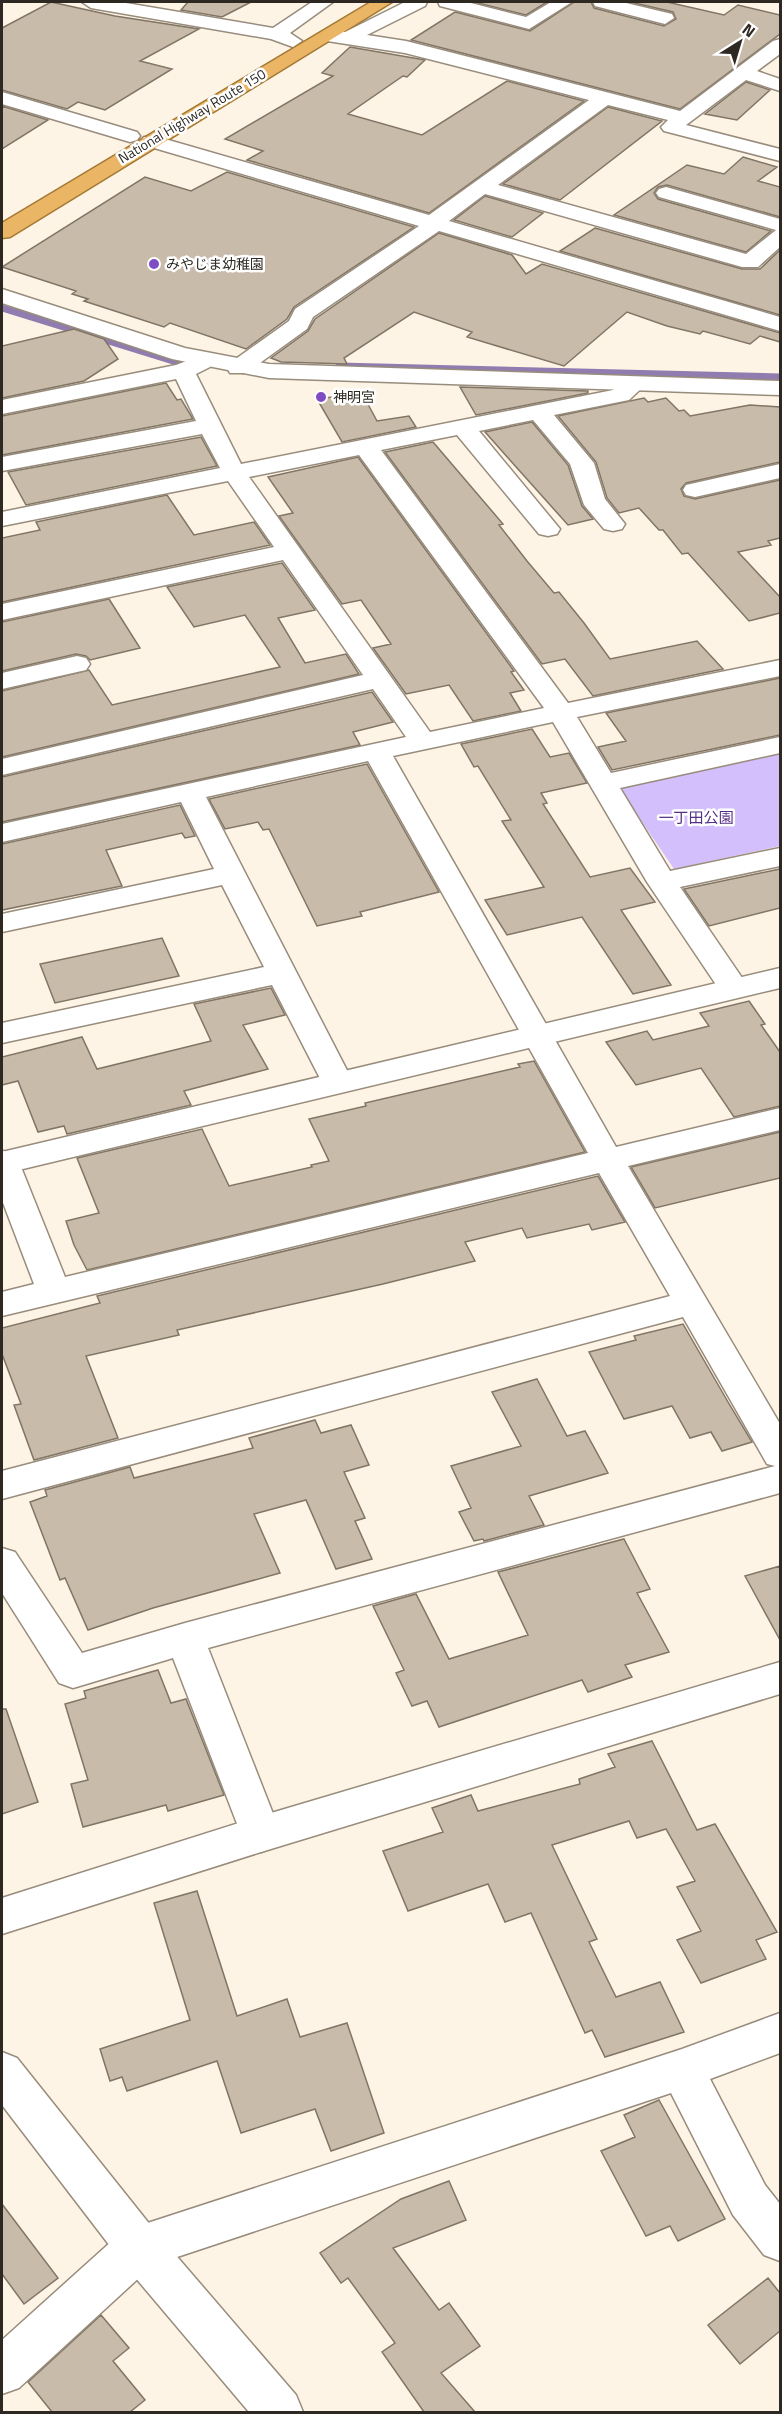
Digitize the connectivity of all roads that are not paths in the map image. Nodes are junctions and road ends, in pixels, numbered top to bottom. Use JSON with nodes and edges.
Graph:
{"nodes":[{"id":1,"x":91,"y":2,"type":"edge"},
{"id":2,"x":383,"y":2,"type":"edge"},
{"id":3,"x":391,"y":2,"type":"edge"},
{"id":4,"x":418,"y":2,"type":"edge"},
{"id":5,"x":447,"y":2,"type":"edge"},
{"id":6,"x":563,"y":2,"type":"edge"},
{"id":7,"x":602,"y":2,"type":"edge"},
{"id":8,"x":356,"y":7,"type":"edge"},
{"id":9,"x":163,"y":8,"type":"edge"},
{"id":10,"x":328,"y":18,"type":"edge"},
{"id":11,"x":664,"y":18,"type":"dead end"},
{"id":12,"x":285,"y":38,"type":"junction"},
{"id":13,"x":348,"y":38,"type":"junction"},
{"id":14,"x":780,"y":45,"type":"edge"},
{"id":15,"x":743,"y":73,"type":"junction"},
{"id":16,"x":780,"y":85,"type":"edge"},
{"id":17,"x":2,"y":98,"type":"edge"},
{"id":18,"x":605,"y":98,"type":"junction"},
{"id":19,"x":683,"y":118,"type":"junction"},
{"id":20,"x":130,"y":136,"type":"junction"},
{"id":21,"x":151,"y":141,"type":"junction"},
{"id":22,"x":780,"y":155,"type":"edge"},
{"id":23,"x":482,"y":187,"type":"junction"},
{"id":24,"x":666,"y":193,"type":"dead end"},
{"id":25,"x":2,"y":210,"type":"edge"},
{"id":26,"x":434,"y":223,"type":"junction"},
{"id":27,"x":780,"y":225,"type":"edge"},
{"id":28,"x":2,"y":232,"type":"edge"},
{"id":29,"x":780,"y":236,"type":"edge"},
{"id":30,"x":2,"y":296,"type":"edge"},
{"id":31,"x":780,"y":324,"type":"edge"},
{"id":32,"x":194,"y":366,"type":"junction"},
{"id":33,"x":238,"y":368,"type":"junction"},
{"id":34,"x":634,"y":384,"type":"junction"},
{"id":35,"x":780,"y":388,"type":"edge"},
{"id":36,"x":2,"y":406,"type":"edge"},
{"id":37,"x":539,"y":412,"type":"junction"},
{"id":38,"x":210,"y":425,"type":"junction"},
{"id":39,"x":463,"y":428,"type":"junction"},
{"id":40,"x":366,"y":447,"type":"junction"},
{"id":41,"x":2,"y":464,"type":"edge"},
{"id":42,"x":780,"y":471,"type":"edge"},
{"id":43,"x":234,"y":473,"type":"junction"},
{"id":44,"x":694,"y":490,"type":"dead end"},
{"id":45,"x":2,"y":519,"type":"edge"},
{"id":46,"x":612,"y":524,"type":"dead end"},
{"id":47,"x":548,"y":529,"type":"dead end"},
{"id":48,"x":289,"y":550,"type":"junction"},
{"id":49,"x":2,"y":612,"type":"edge"},
{"id":50,"x":77,"y":664,"type":"dead end"},
{"id":51,"x":780,"y":668,"type":"edge"},
{"id":52,"x":380,"y":679,"type":"junction"},
{"id":53,"x":2,"y":681,"type":"edge"},
{"id":54,"x":560,"y":711,"type":"junction"},
{"id":55,"x":424,"y":742,"type":"junction"},
{"id":56,"x":780,"y":745,"type":"edge"},
{"id":57,"x":377,"y":753,"type":"junction"},
{"id":58,"x":2,"y":767,"type":"edge"},
{"id":59,"x":603,"y":783,"type":"junction"},
{"id":60,"x":190,"y":792,"type":"junction"},
{"id":61,"x":2,"y":833,"type":"edge"},
{"id":62,"x":780,"y":857,"type":"edge"},
{"id":63,"x":231,"y":874,"type":"junction"},
{"id":64,"x":662,"y":882,"type":"junction"},
{"id":65,"x":2,"y":923,"type":"edge"},
{"id":66,"x":281,"y":973,"type":"junction"},
{"id":67,"x":780,"y":978,"type":"edge"},
{"id":68,"x":734,"y":988,"type":"junction"},
{"id":69,"x":2,"y":1033,"type":"edge"},
{"id":70,"x":538,"y":1035,"type":"junction"},
{"id":71,"x":337,"y":1082,"type":"junction"},
{"id":72,"x":780,"y":1119,"type":"edge"},
{"id":73,"x":609,"y":1162,"type":"junction"},
{"id":74,"x":2,"y":1163,"type":"edge"},
{"id":75,"x":54,"y":1291,"type":"junction"},
{"id":76,"x":693,"y":1302,"type":"junction"},
{"id":77,"x":2,"y":1304,"type":"edge"},
{"id":78,"x":780,"y":1454,"type":"edge"},
{"id":79,"x":780,"y":1479,"type":"edge"},
{"id":80,"x":2,"y":1485,"type":"edge"},
{"id":81,"x":2,"y":1563,"type":"edge"},
{"id":82,"x":185,"y":1639,"type":"junction"},
{"id":83,"x":780,"y":1678,"type":"edge"},
{"id":84,"x":261,"y":1834,"type":"junction"},
{"id":85,"x":2,"y":1916,"type":"edge"},
{"id":86,"x":780,"y":2033,"type":"edge"},
{"id":87,"x":682,"y":2069,"type":"junction"},
{"id":88,"x":2,"y":2072,"type":"edge"},
{"id":89,"x":780,"y":2239,"type":"edge"},
{"id":90,"x":139,"y":2247,"type":"junction"},
{"id":91,"x":2,"y":2371,"type":"edge"},
{"id":92,"x":279,"y":2412,"type":"edge"}],
"edges":[{"from":1,"to":9,"type":"street"},
{"from":2,"to":8,"type":"highway","name":"National Highway Route 150"},
{"from":3,"to":8,"type":"highway"},
{"from":4,"to":13,"type":"street"},
{"from":5,"to":6,"type":"street"},
{"from":7,"to":11,"type":"street"},
{"from":8,"to":10,"type":"highway","name":"National Highway Route 150"},
{"from":9,"to":12,"type":"street"},
{"from":10,"to":12,"type":"street"},
{"from":10,"to":13,"type":"street"},
{"from":10,"to":21,"type":"highway","name":"National Highway Route 150"},
{"from":12,"to":20,"type":"highway","name":"National Highway Route 150"},
{"from":13,"to":18,"type":"street"},
{"from":14,"to":15,"type":"street"},
{"from":15,"to":16,"type":"street"},
{"from":15,"to":19,"type":"street"},
{"from":17,"to":20,"type":"street"},
{"from":18,"to":19,"type":"street"},
{"from":18,"to":23,"type":"street"},
{"from":19,"to":22,"type":"street"},
{"from":20,"to":25,"type":"highway","name":"National Highway Route 150"},
{"from":21,"to":26,"type":"street"},
{"from":21,"to":28,"type":"highway","name":"National Highway Route 150"},
{"from":23,"to":26,"type":"street"},
{"from":23,"to":29,"type":"street"},
{"from":24,"to":27,"type":"street"},
{"from":26,"to":31,"type":"street"},
{"from":26,"to":33,"type":"street"},
{"from":30,"to":32,"type":"street"},
{"from":32,"to":33,"type":"street"},
{"from":32,"to":36,"type":"street"},
{"from":32,"to":38,"type":"street"},
{"from":33,"to":34,"type":"street"},
{"from":34,"to":35,"type":"street"},
{"from":34,"to":37,"type":"street"},
{"from":37,"to":39,"type":"street"},
{"from":37,"to":46,"type":"street"},
{"from":38,"to":41,"type":"street"},
{"from":38,"to":43,"type":"street"},
{"from":39,"to":40,"type":"street"},
{"from":39,"to":47,"type":"street"},
{"from":40,"to":43,"type":"street"},
{"from":40,"to":54,"type":"street"},
{"from":42,"to":44,"type":"street"},
{"from":43,"to":45,"type":"street"},
{"from":43,"to":48,"type":"street"},
{"from":48,"to":49,"type":"street"},
{"from":48,"to":52,"type":"street"},
{"from":50,"to":53,"type":"street"},
{"from":51,"to":54,"type":"street"},
{"from":52,"to":55,"type":"street"},
{"from":52,"to":58,"type":"street"},
{"from":54,"to":55,"type":"street"},
{"from":54,"to":59,"type":"street"},
{"from":55,"to":57,"type":"street"},
{"from":56,"to":59,"type":"street"},
{"from":57,"to":60,"type":"street"},
{"from":57,"to":70,"type":"street"},
{"from":59,"to":64,"type":"street"},
{"from":60,"to":61,"type":"street"},
{"from":60,"to":63,"type":"street"},
{"from":62,"to":64,"type":"street"},
{"from":63,"to":65,"type":"street"},
{"from":63,"to":66,"type":"street"},
{"from":64,"to":68,"type":"street"},
{"from":66,"to":69,"type":"street"},
{"from":66,"to":71,"type":"street"},
{"from":67,"to":68,"type":"street"},
{"from":68,"to":70,"type":"street"},
{"from":70,"to":71,"type":"street"},
{"from":70,"to":73,"type":"street"},
{"from":71,"to":74,"type":"street"},
{"from":72,"to":73,"type":"street"},
{"from":73,"to":75,"type":"street"},
{"from":73,"to":76,"type":"street"},
{"from":74,"to":75,"type":"street"},
{"from":75,"to":77,"type":"street"},
{"from":76,"to":78,"type":"street"},
{"from":76,"to":80,"type":"street"},
{"from":79,"to":82,"type":"street"},
{"from":81,"to":82,"type":"street"},
{"from":82,"to":84,"type":"street"},
{"from":83,"to":84,"type":"street"},
{"from":84,"to":85,"type":"street"},
{"from":86,"to":87,"type":"street"},
{"from":87,"to":89,"type":"street"},
{"from":87,"to":90,"type":"street"},
{"from":88,"to":90,"type":"street"},
{"from":90,"to":91,"type":"street"},
{"from":90,"to":92,"type":"street"}]}
